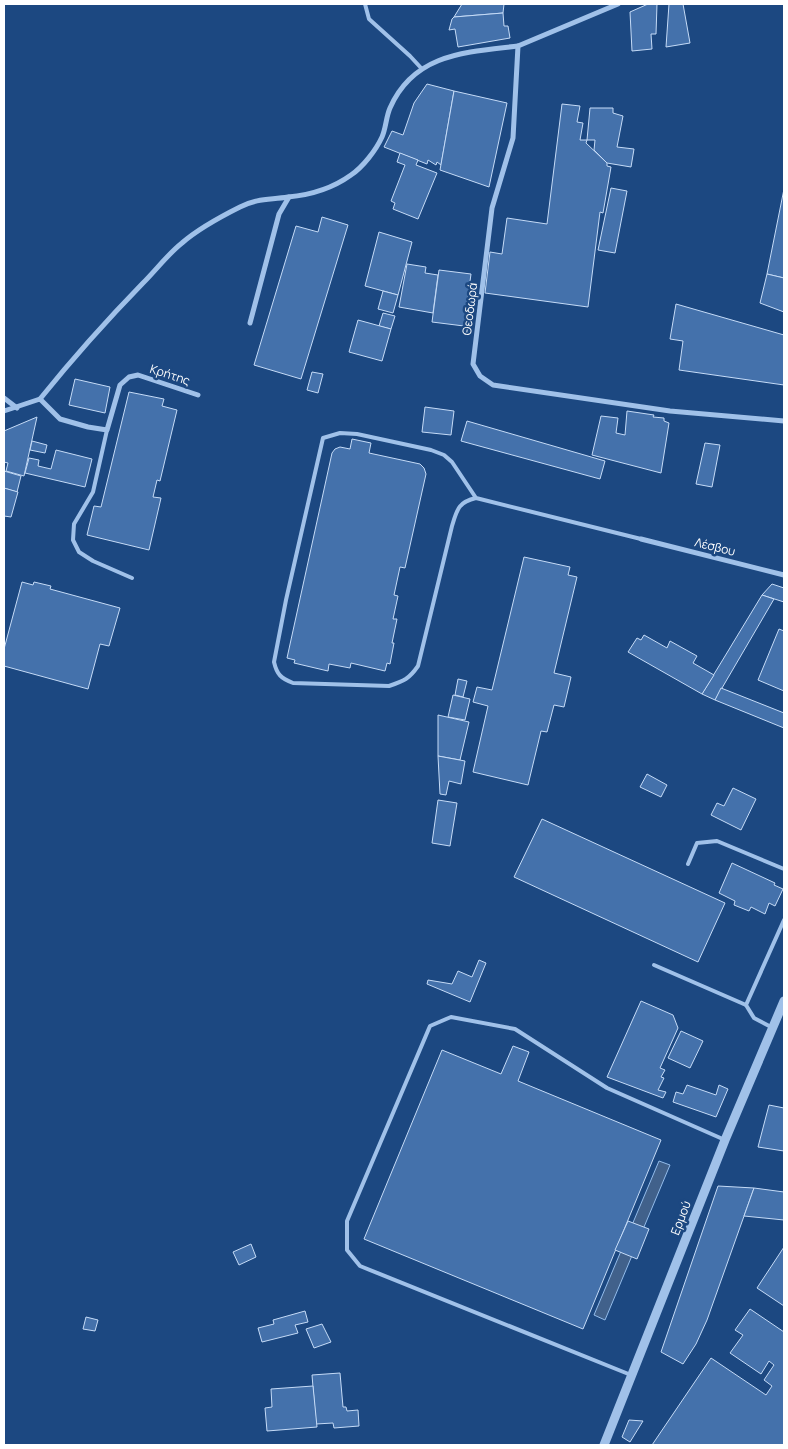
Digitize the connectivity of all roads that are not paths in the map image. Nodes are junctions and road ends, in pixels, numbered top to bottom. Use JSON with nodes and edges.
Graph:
{"nodes":[{"id":1,"x":365,"y":4,"type":"edge"},
{"id":2,"x":618,"y":4,"type":"edge"},
{"id":3,"x":518,"y":46,"type":"junction"},
{"id":4,"x":422,"y":69,"type":"junction"},
{"id":5,"x":289,"y":197,"type":"junction"},
{"id":6,"x":250,"y":324,"type":"dead end"},
{"id":7,"x":198,"y":395,"type":"dead end"},
{"id":8,"x":4,"y":398,"type":"edge"},
{"id":9,"x":40,"y":399,"type":"junction"},
{"id":10,"x":17,"y":408,"type":"junction"},
{"id":11,"x":4,"y":411,"type":"edge"},
{"id":12,"x":784,"y":421,"type":"edge"},
{"id":13,"x":107,"y":430,"type":"junction"},
{"id":14,"x":476,"y":498,"type":"junction"},
{"id":15,"x":641,"y":539,"type":"joint"},
{"id":16,"x":784,"y":575,"type":"edge"},
{"id":17,"x":132,"y":578,"type":"dead end"},
{"id":18,"x":688,"y":864,"type":"dead end"},
{"id":19,"x":784,"y":869,"type":"edge"},
{"id":20,"x":784,"y":920,"type":"edge"},
{"id":21,"x":654,"y":964,"type":"dead end"},
{"id":22,"x":784,"y":1001,"type":"edge"},
{"id":23,"x":746,"y":1005,"type":"junction"},
{"id":24,"x":773,"y":1028,"type":"junction"},
{"id":25,"x":725,"y":1140,"type":"junction"},
{"id":26,"x":633,"y":1376,"type":"junction"},
{"id":27,"x":604,"y":1445,"type":"edge"}],
"edges":[{"from":1,"to":4,"type":"lane"},
{"from":2,"to":3,"type":"street"},
{"from":3,"to":4,"type":"street"},
{"from":3,"to":12,"type":"street","name":"Θεοδωρά"},
{"from":4,"to":5,"type":"street"},
{"from":5,"to":6,"type":"street"},
{"from":5,"to":9,"type":"street"},
{"from":7,"to":13,"type":"street","name":"Κρήτης"},
{"from":8,"to":10,"type":"street"},
{"from":9,"to":10,"type":"street"},
{"from":9,"to":13,"type":"street"},
{"from":10,"to":11,"type":"street"},
{"from":13,"to":17,"type":"lane"},
{"from":14,"to":14,"type":"lane"},
{"from":14,"to":15,"type":"lane"},
{"from":15,"to":16,"type":"street","name":"Λέσβου"},
{"from":18,"to":19,"type":"lane"},
{"from":20,"to":23,"type":"lane"},
{"from":21,"to":23,"type":"lane"},
{"from":22,"to":24,"type":"street","name":"Ερμού"},
{"from":23,"to":24,"type":"lane"},
{"from":24,"to":25,"type":"street","name":"Ερμού"},
{"from":25,"to":26,"type":"street","name":"Ερμού"},
{"from":25,"to":26,"type":"lane"},
{"from":26,"to":27,"type":"street","name":"Ερμού"}]}
